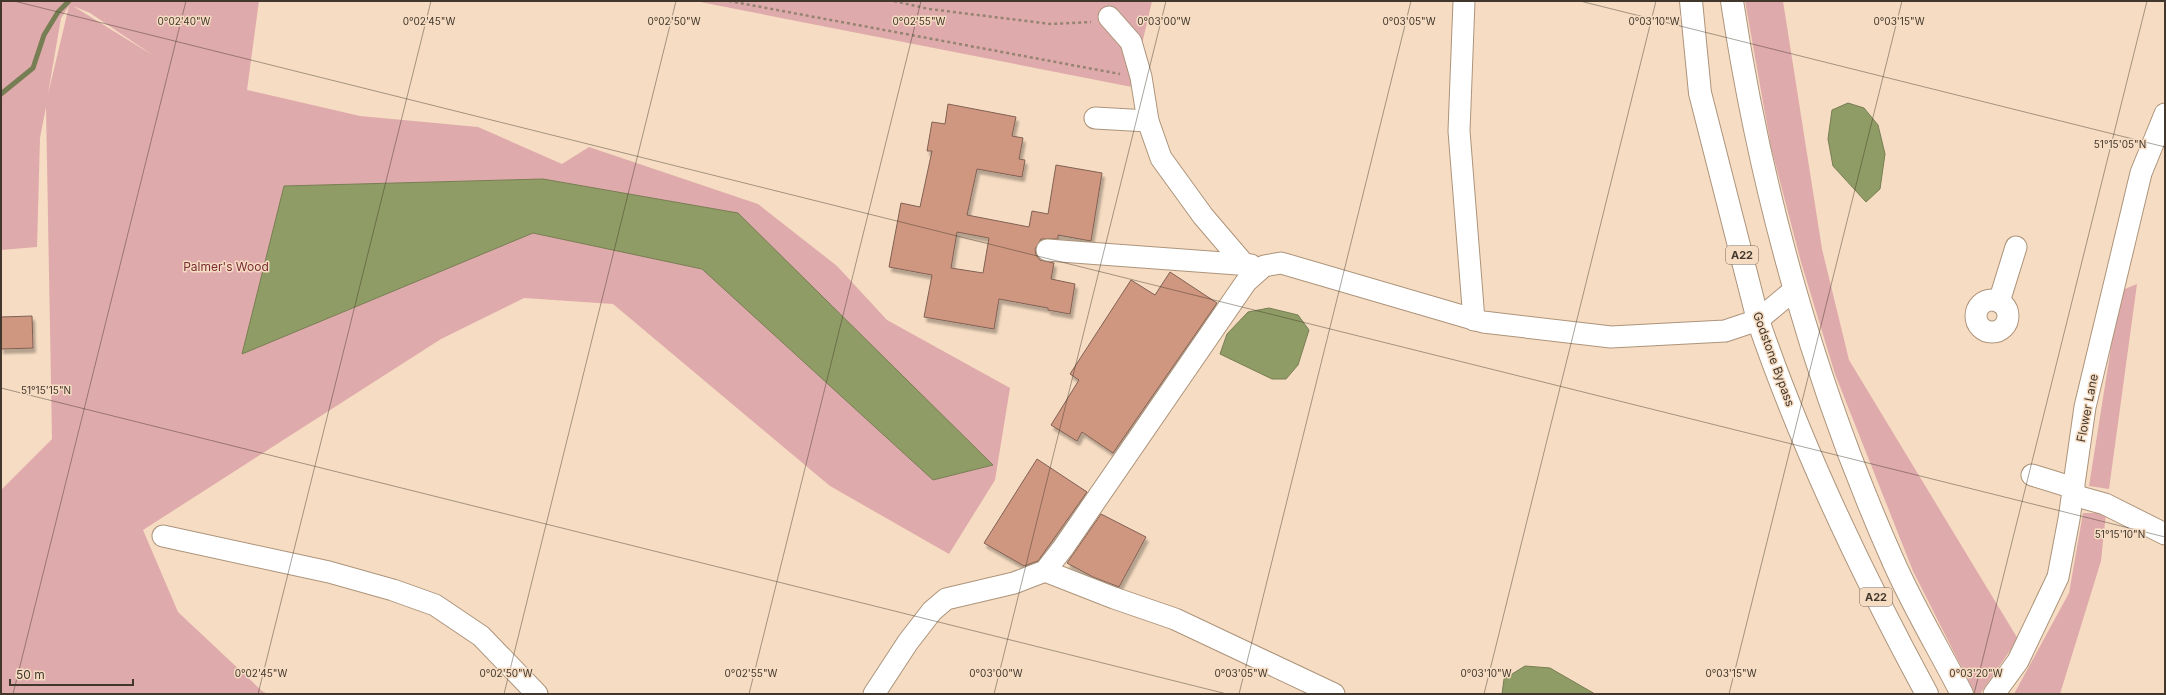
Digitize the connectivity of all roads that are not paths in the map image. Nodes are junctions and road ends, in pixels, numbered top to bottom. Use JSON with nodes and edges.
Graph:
{"nodes":[{"id":1,"x":1464,"y":1,"type":"edge"},
{"id":2,"x":1692,"y":1,"type":"edge"},
{"id":3,"x":1732,"y":1,"type":"edge"},
{"id":4,"x":1109,"y":17,"type":"road end"},
{"id":5,"x":2165,"y":114,"type":"edge"},
{"id":6,"x":1095,"y":118,"type":"dead end"},
{"id":7,"x":1148,"y":121,"type":"junction"},
{"id":8,"x":2016,"y":247,"type":"dead end"},
{"id":9,"x":1047,"y":250,"type":"dead end"},
{"id":10,"x":1254,"y":265,"type":"junction"},
{"id":11,"x":1794,"y":290,"type":"junction"},
{"id":12,"x":1999,"y":302,"type":"dead end"},
{"id":13,"x":1474,"y":320,"type":"junction"},
{"id":14,"x":1758,"y":320,"type":"junction"},
{"id":15,"x":2032,"y":475,"type":"dead end"},
{"id":16,"x":2073,"y":492,"type":"junction"},
{"id":17,"x":2165,"y":534,"type":"edge"},
{"id":18,"x":163,"y":536,"type":"dead end"},
{"id":19,"x":1045,"y":571,"type":"junction"},
{"id":20,"x":537,"y":694,"type":"edge"},
{"id":21,"x":874,"y":694,"type":"edge"},
{"id":22,"x":1334,"y":694,"type":"edge"},
{"id":23,"x":1927,"y":694,"type":"edge"},
{"id":24,"x":1962,"y":694,"type":"edge"},
{"id":25,"x":1994,"y":694,"type":"edge"}],
"edges":[{"from":1,"to":13,"type":"street"},
{"from":2,"to":14,"type":"highway","name":"Godstone Bypass","number":"A22"},
{"from":3,"to":11,"type":"highway","number":"A22"},
{"from":4,"to":7,"type":"street"},
{"from":5,"to":16,"type":"street","name":"Flower Lane"},
{"from":6,"to":7,"type":"street"},
{"from":7,"to":10,"type":"street"},
{"from":8,"to":12,"type":"street"},
{"from":9,"to":10,"type":"street"},
{"from":10,"to":13,"type":"street"},
{"from":10,"to":19,"type":"street"},
{"from":11,"to":14,"type":"street"},
{"from":11,"to":24,"type":"highway","number":"A22"},
{"from":13,"to":14,"type":"street"},
{"from":14,"to":23,"type":"highway","name":"Godstone Bypass","number":"A22"},
{"from":15,"to":16,"type":"street"},
{"from":16,"to":17,"type":"street"},
{"from":16,"to":25,"type":"street","name":"Flower Lane"},
{"from":18,"to":20,"type":"street"},
{"from":19,"to":21,"type":"street"},
{"from":19,"to":22,"type":"street"}]}
